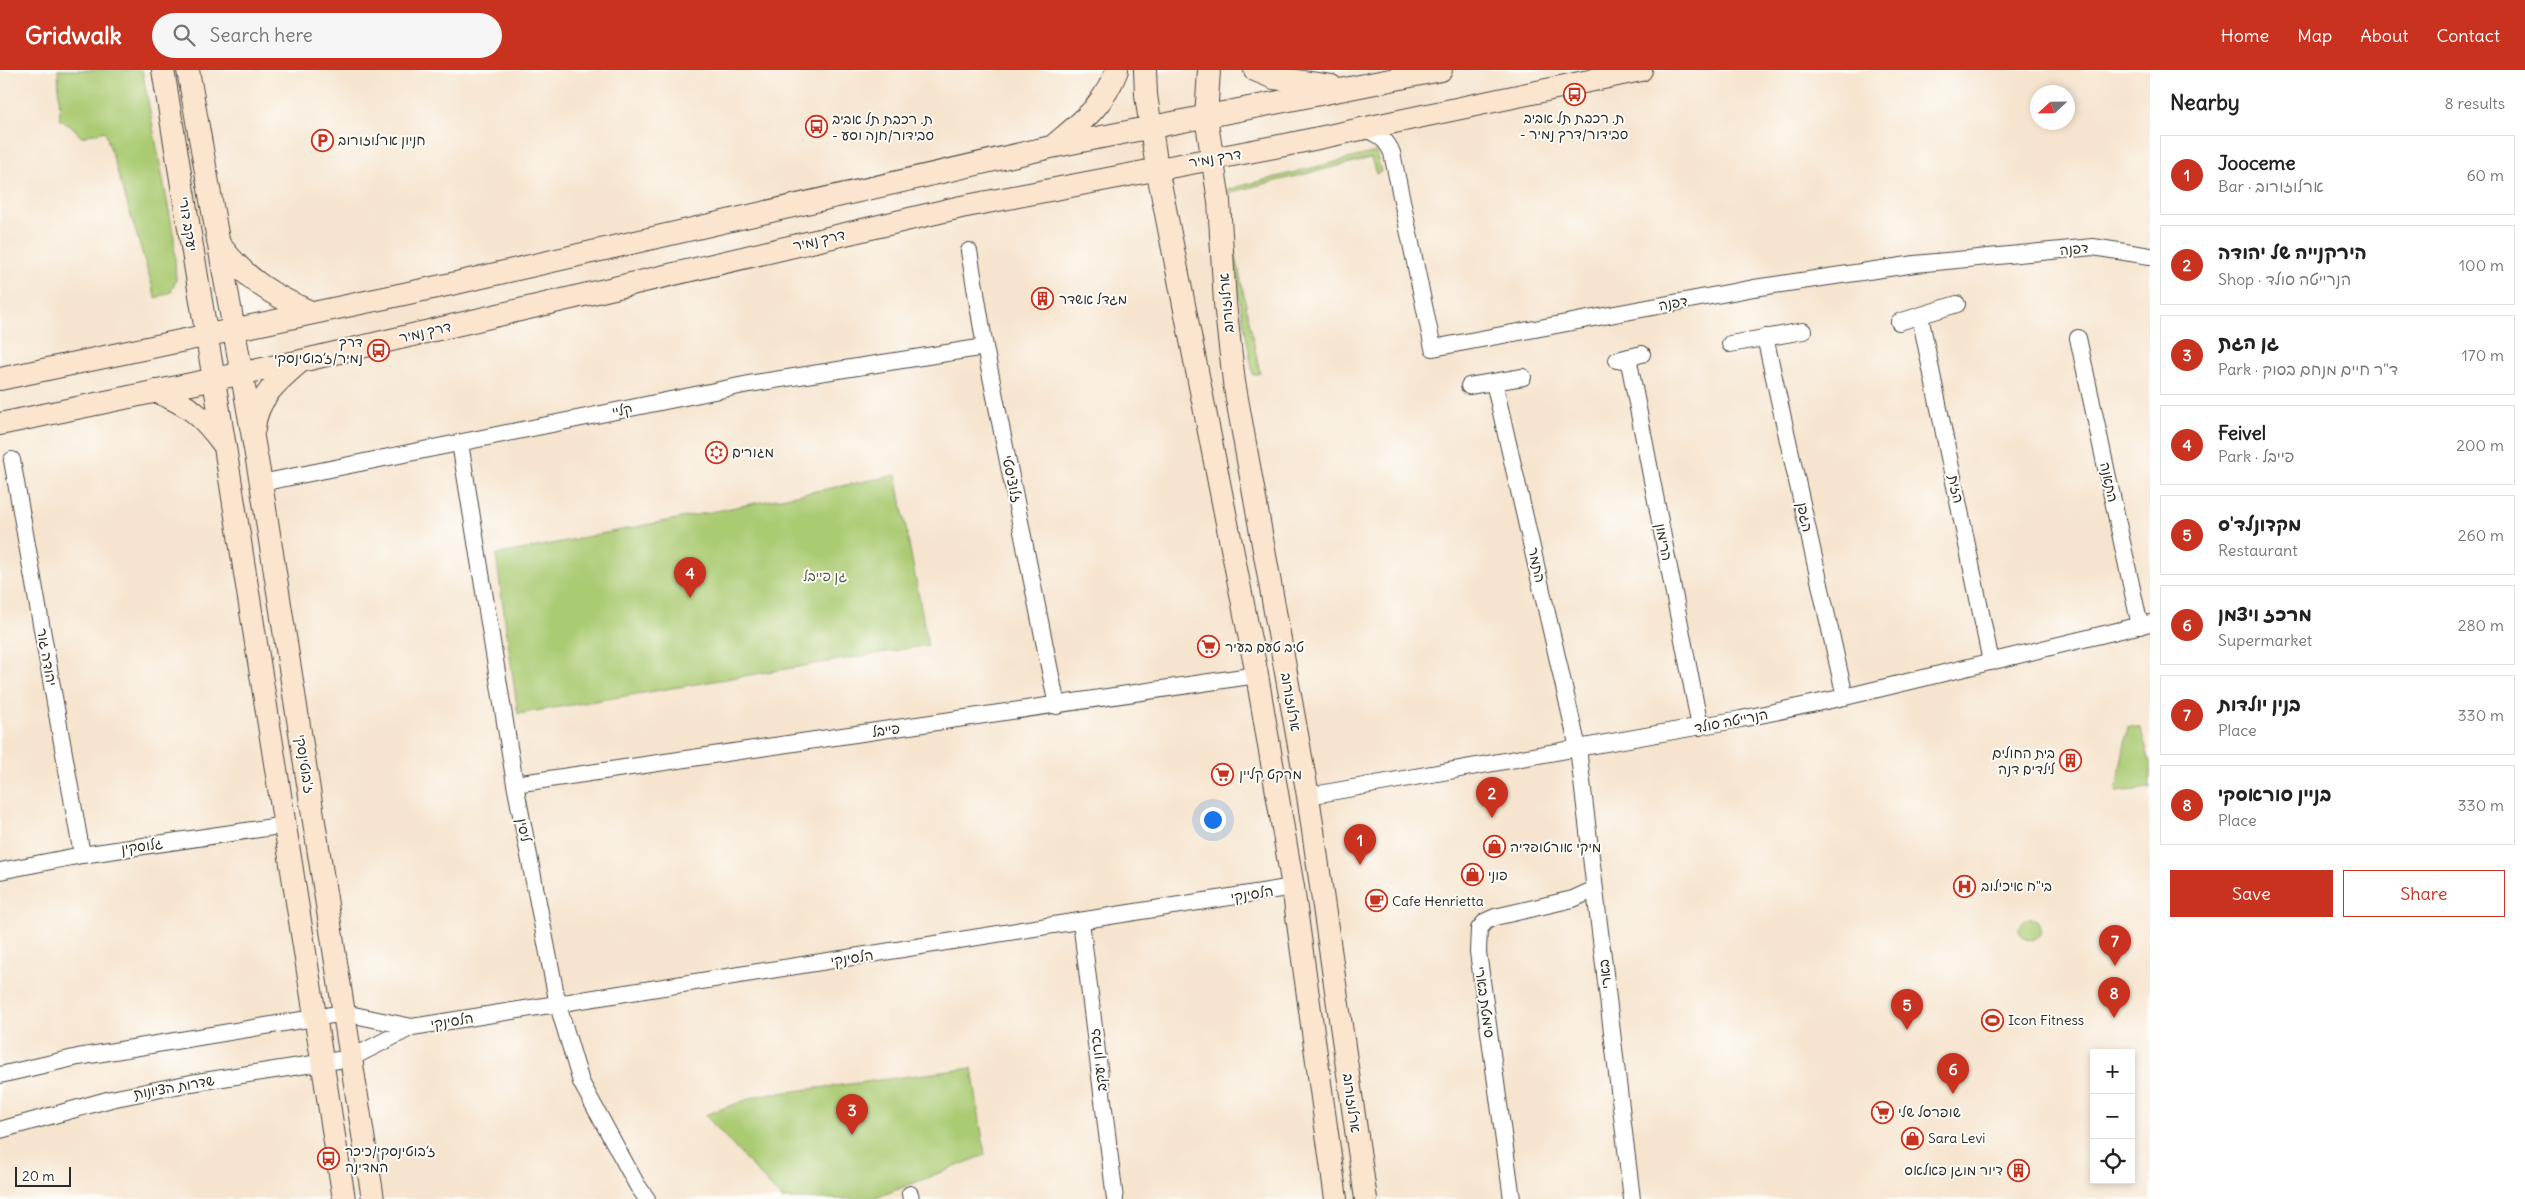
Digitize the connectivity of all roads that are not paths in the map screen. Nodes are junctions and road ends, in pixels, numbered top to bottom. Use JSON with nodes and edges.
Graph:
{"nodes":[{"id":1,"x":163,"y":70,"type":"edge"},
{"id":2,"x":188,"y":70,"type":"edge"},
{"id":3,"x":1117,"y":70,"type":"edge"},
{"id":4,"x":1145,"y":70,"type":"edge"},
{"id":5,"x":1208,"y":70,"type":"edge"},
{"id":6,"x":1254,"y":70,"type":"edge"},
{"id":7,"x":1441,"y":70,"type":"edge"},
{"id":8,"x":1641,"y":70,"type":"edge"},
{"id":9,"x":1349,"y":88,"type":"junction"},
{"id":10,"x":1206,"y":117,"type":"junction"},
{"id":11,"x":1151,"y":127,"type":"junction"},
{"id":12,"x":1366,"y":129,"type":"junction"},
{"id":13,"x":1051,"y":147,"type":"junction"},
{"id":14,"x":1213,"y":158,"type":"junction"},
{"id":15,"x":1158,"y":168,"type":"junction"},
{"id":16,"x":218,"y":244,"type":"junction"},
{"id":17,"x":969,"y":251,"type":"dead end"},
{"id":18,"x":2150,"y":256,"type":"edge"},
{"id":19,"x":1957,"y":304,"type":"dead end"},
{"id":20,"x":311,"y":312,"type":"junction"},
{"id":21,"x":1920,"y":316,"type":"junction"},
{"id":22,"x":1899,"y":322,"type":"dead end"},
{"id":23,"x":233,"y":330,"type":"junction"},
{"id":24,"x":1803,"y":331,"type":"dead end"},
{"id":25,"x":206,"y":335,"type":"junction"},
{"id":26,"x":1765,"y":337,"type":"junction"},
{"id":27,"x":2078,"y":338,"type":"dead end"},
{"id":28,"x":1730,"y":344,"type":"dead end"},
{"id":29,"x":985,"y":347,"type":"junction"},
{"id":30,"x":1629,"y":357,"type":"dead end"},
{"id":31,"x":302,"y":361,"type":"junction"},
{"id":32,"x":242,"y":373,"type":"junction"},
{"id":33,"x":1523,"y":377,"type":"dead end"},
{"id":34,"x":0,"y":379,"type":"edge"},
{"id":35,"x":213,"y":379,"type":"junction"},
{"id":36,"x":1494,"y":382,"type":"junction"},
{"id":37,"x":1469,"y":386,"type":"dead end"},
{"id":38,"x":155,"y":391,"type":"junction"},
{"id":39,"x":0,"y":424,"type":"edge"},
{"id":40,"x":253,"y":438,"type":"junction"},
{"id":41,"x":460,"y":443,"type":"junction"},
{"id":42,"x":225,"y":446,"type":"junction"},
{"id":43,"x":12,"y":460,"type":"dead end"},
{"id":44,"x":261,"y":484,"type":"junction"},
{"id":45,"x":2145,"y":625,"type":"edge"},
{"id":46,"x":1991,"y":662,"type":"junction"},
{"id":47,"x":1256,"y":675,"type":"junction"},
{"id":48,"x":1845,"y":697,"type":"junction"},
{"id":49,"x":1057,"y":706,"type":"junction"},
{"id":50,"x":1700,"y":727,"type":"junction"},
{"id":51,"x":1578,"y":748,"type":"junction"},
{"id":52,"x":515,"y":784,"type":"junction"},
{"id":53,"x":1308,"y":796,"type":"junction"},
{"id":54,"x":286,"y":825,"type":"junction"},
{"id":55,"x":82,"y":855,"type":"junction"},
{"id":56,"x":0,"y":871,"type":"edge"},
{"id":57,"x":1293,"y":887,"type":"junction"},
{"id":58,"x":1595,"y":890,"type":"junction"},
{"id":59,"x":1081,"y":921,"type":"junction"},
{"id":60,"x":558,"y":1005,"type":"junction"},
{"id":61,"x":344,"y":1013,"type":"junction"},
{"id":62,"x":314,"y":1017,"type":"junction"},
{"id":63,"x":412,"y":1027,"type":"junction"},
{"id":64,"x":351,"y":1058,"type":"junction"},
{"id":65,"x":322,"y":1063,"type":"junction"},
{"id":66,"x":0,"y":1075,"type":"edge"},
{"id":67,"x":0,"y":1130,"type":"edge"},
{"id":68,"x":344,"y":1199,"type":"edge"},
{"id":69,"x":373,"y":1199,"type":"edge"},
{"id":70,"x":647,"y":1199,"type":"edge"},
{"id":71,"x":1115,"y":1199,"type":"edge"},
{"id":72,"x":1336,"y":1199,"type":"edge"},
{"id":73,"x":1366,"y":1199,"type":"edge"},
{"id":74,"x":1512,"y":1199,"type":"edge"},
{"id":75,"x":1632,"y":1199,"type":"edge"}],
"edges":[{"from":1,"to":25,"type":"street","name":"יעקב דורי"},
{"from":2,"to":16,"type":"street","name":"יעקב דורי"},
{"from":3,"to":13,"type":"street"},
{"from":4,"to":11,"type":"street","name":"ארלוזורוב"},
{"from":5,"to":10,"type":"street","name":"ארלוזורוב"},
{"from":6,"to":9,"type":"street"},
{"from":7,"to":9,"type":"street"},
{"from":8,"to":12,"type":"street","name":"דרך נמיר"},
{"from":9,"to":10,"type":"street"},
{"from":10,"to":11,"type":"street"},
{"from":10,"to":14,"type":"street","name":"ארלוזורוב"},
{"from":11,"to":13,"type":"street"},
{"from":11,"to":15,"type":"street","name":"ארלוזורוב"},
{"from":12,"to":14,"type":"street","name":"דרך נמיר"},
{"from":12,"to":18,"type":"street","name":"דפנה"},
{"from":13,"to":20,"type":"street"},
{"from":14,"to":15,"type":"street","name":"דרך נמיר"},
{"from":14,"to":53,"type":"street","name":"ארלוזורוב"},
{"from":15,"to":31,"type":"street","name":"דרך נמיר"},
{"from":15,"to":47,"type":"street","name":"ארלוזורוב"},
{"from":16,"to":20,"type":"street"},
{"from":16,"to":23,"type":"street","name":"יעקב דורי"},
{"from":17,"to":29,"type":"street","name":"זלוציסטי"},
{"from":19,"to":21,"type":"street"},
{"from":20,"to":23,"type":"street"},
{"from":21,"to":22,"type":"street"},
{"from":21,"to":46,"type":"street","name":"הזית"},
{"from":23,"to":25,"type":"street"},
{"from":23,"to":32,"type":"street","name":"ז'בוטינסקי"},
{"from":24,"to":26,"type":"street"},
{"from":25,"to":34,"type":"street"},
{"from":25,"to":35,"type":"street","name":"יעקב דורי"},
{"from":26,"to":28,"type":"street"},
{"from":26,"to":48,"type":"street","name":"הגפן"},
{"from":27,"to":45,"type":"street","name":"התאנה"},
{"from":29,"to":41,"type":"street","name":"קליי"},
{"from":29,"to":49,"type":"street","name":"זלוציסטי"},
{"from":30,"to":50,"type":"street","name":"הרימון"},
{"from":31,"to":32,"type":"street","name":"דרך נמיר"},
{"from":31,"to":40,"type":"street"},
{"from":32,"to":35,"type":"street","name":"דרך נמיר"},
{"from":32,"to":40,"type":"street","name":"ז'בוטינסקי"},
{"from":33,"to":36,"type":"street"},
{"from":35,"to":38,"type":"street","name":"דרך נמיר"},
{"from":35,"to":42,"type":"street","name":"ז'בוטינסקי"},
{"from":36,"to":37,"type":"street"},
{"from":36,"to":51,"type":"street","name":"התמר"},
{"from":38,"to":39,"type":"street","name":"דרך נמיר"},
{"from":38,"to":42,"type":"street"},
{"from":40,"to":44,"type":"street","name":"ז'בוטינסקי"},
{"from":41,"to":44,"type":"street","name":"קליי"},
{"from":41,"to":52,"type":"street","name":"ליסין"},
{"from":42,"to":54,"type":"street","name":"ז'בוטינסקי"},
{"from":43,"to":55,"type":"street","name":"יהודה גור"},
{"from":44,"to":61,"type":"street","name":"ז'בוטינסקי"},
{"from":45,"to":46,"type":"street","name":"הנרייטה סולד"},
{"from":46,"to":48,"type":"street","name":"הנרייטה סולד"},
{"from":47,"to":49,"type":"street","name":"פייבל"},
{"from":47,"to":57,"type":"street","name":"ארלוזורוב"},
{"from":48,"to":50,"type":"street","name":"הנרייטה סולד"},
{"from":49,"to":52,"type":"street","name":"פייבל"},
{"from":50,"to":51,"type":"street","name":"הנרייטה סולד"},
{"from":51,"to":53,"type":"street","name":"הנרייטה סולד"},
{"from":51,"to":58,"type":"street","name":"בארי"},
{"from":52,"to":60,"type":"street","name":"ליסין"},
{"from":53,"to":73,"type":"street","name":"ארלוזורוב"},
{"from":54,"to":55,"type":"street","name":"גלוסקין"},
{"from":54,"to":62,"type":"street","name":"ז'בוטינסקי"},
{"from":55,"to":56,"type":"street","name":"גלוסקין"},
{"from":57,"to":59,"type":"street","name":"הלסינקי"},
{"from":57,"to":72,"type":"street","name":"ארלוזורוב"},
{"from":58,"to":74,"type":"street","name":"סימטת בארי"},
{"from":58,"to":75,"type":"street","name":"בארי"},
{"from":59,"to":60,"type":"street","name":"הלסינקי"},
{"from":59,"to":71,"type":"street","name":"זכרון יעקב"},
{"from":60,"to":63,"type":"street","name":"הלסינקי"},
{"from":60,"to":70,"type":"street","name":"ליסין"},
{"from":61,"to":62,"type":"street"},
{"from":61,"to":63,"type":"street","name":"הלסינקי"},
{"from":61,"to":64,"type":"street","name":"ז'בוטינסקי"},
{"from":62,"to":65,"type":"street","name":"ז'בוטינסקי"},
{"from":62,"to":66,"type":"street"},
{"from":63,"to":64,"type":"street","name":"הלסינקי"},
{"from":64,"to":65,"type":"street","name":"שדרות הציונות"},
{"from":64,"to":69,"type":"street","name":"ז'בוטינסקי"},
{"from":65,"to":67,"type":"street","name":"שדרות הציונות"},
{"from":65,"to":68,"type":"street","name":"ז'בוטינסקי"}]}
